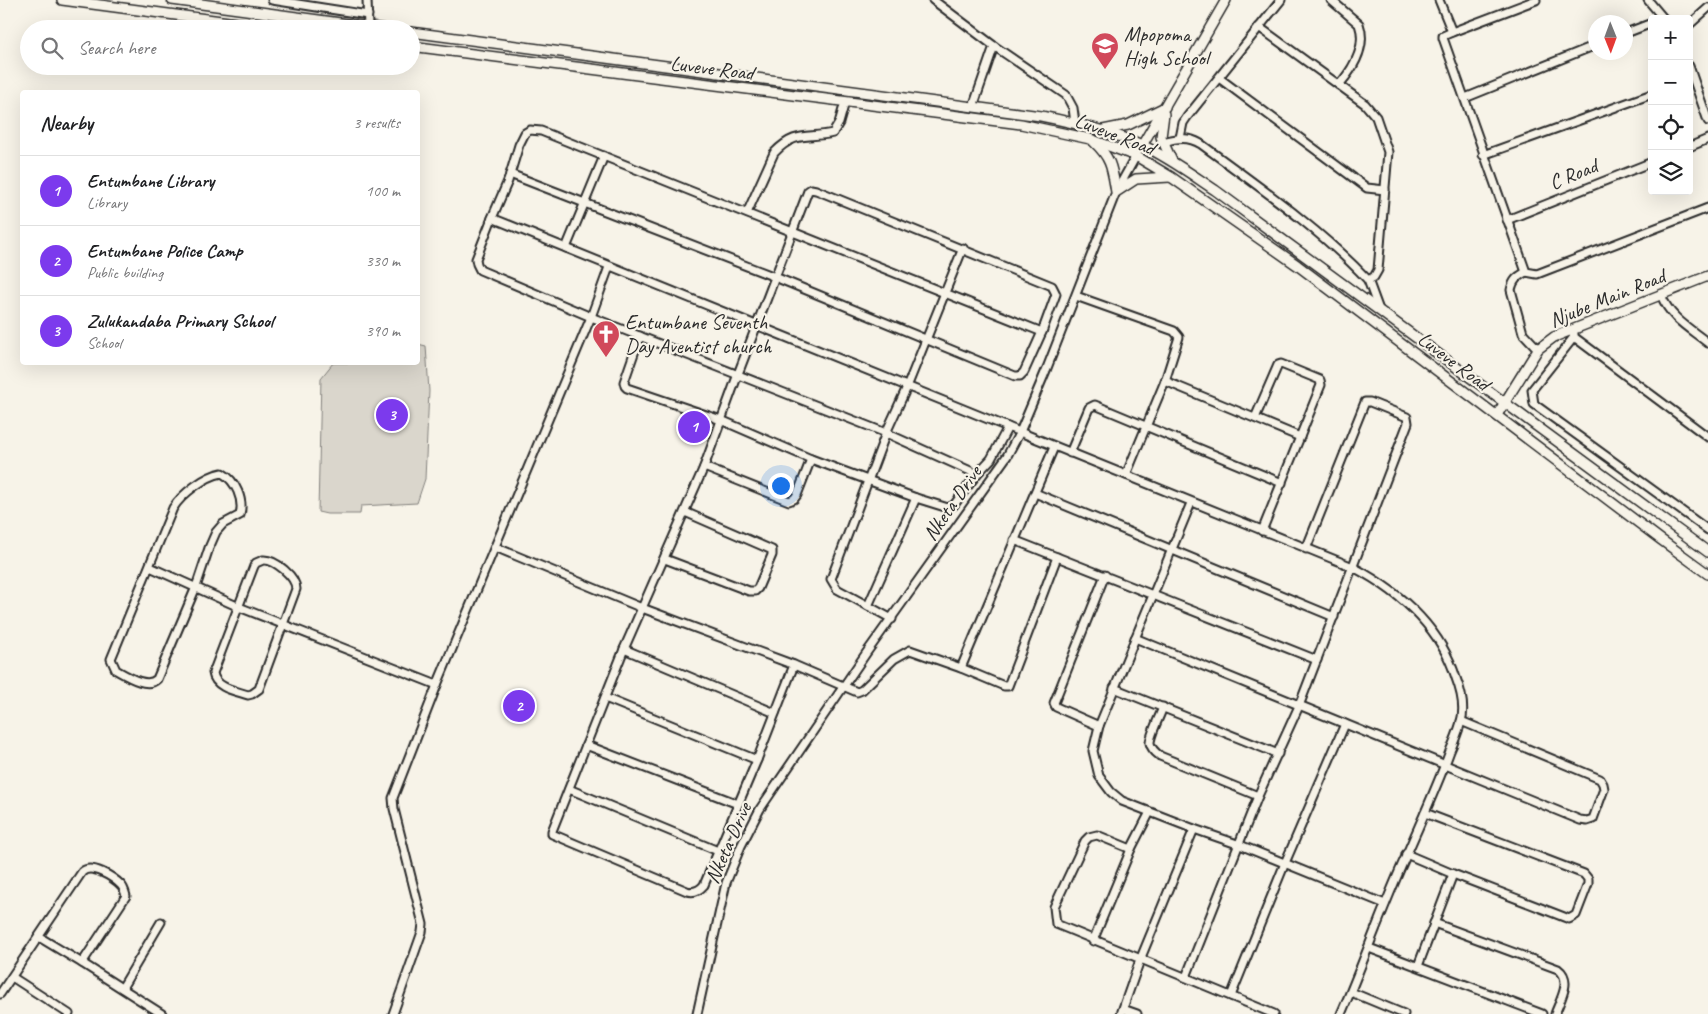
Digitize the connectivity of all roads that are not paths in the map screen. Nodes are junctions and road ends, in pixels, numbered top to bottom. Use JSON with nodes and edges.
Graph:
{"nodes":[{"id":1,"x":62,"y":0,"type":"edge"},
{"id":2,"x":172,"y":0,"type":"edge"},
{"id":3,"x":272,"y":0,"type":"edge"},
{"id":4,"x":366,"y":0,"type":"edge"},
{"id":5,"x":933,"y":0,"type":"edge"},
{"id":6,"x":1226,"y":0,"type":"edge"},
{"id":7,"x":1281,"y":0,"type":"edge"},
{"id":8,"x":1330,"y":0,"type":"edge"},
{"id":9,"x":1439,"y":0,"type":"edge"},
{"id":10,"x":1536,"y":0,"type":"edge"},
{"id":11,"x":1648,"y":0,"type":"edge"},
{"id":12,"x":1708,"y":8,"type":"edge"},
{"id":13,"x":368,"y":15,"type":"junction"},
{"id":14,"x":1660,"y":15,"type":"edge"},
{"id":15,"x":214,"y":20,"type":"edge"},
{"id":16,"x":317,"y":20,"type":"edge"},
{"id":17,"x":368,"y":20,"type":"edge"},
{"id":18,"x":1693,"y":21,"type":"edge"},
{"id":19,"x":1648,"y":25,"type":"edge"},
{"id":20,"x":1259,"y":27,"type":"junction"},
{"id":21,"x":1633,"y":30,"type":"edge"},
{"id":22,"x":1452,"y":32,"type":"junction"},
{"id":23,"x":420,"y":33,"type":"edge"},
{"id":24,"x":994,"y":46,"type":"junction"},
{"id":25,"x":420,"y":47,"type":"edge"},
{"id":26,"x":1588,"y":48,"type":"edge"},
{"id":27,"x":1219,"y":78,"type":"junction"},
{"id":28,"x":1693,"y":83,"type":"edge"},
{"id":29,"x":1339,"y":85,"type":"junction"},
{"id":30,"x":1648,"y":95,"type":"edge"},
{"id":31,"x":1465,"y":98,"type":"junction"},
{"id":32,"x":845,"y":102,"type":"junction"},
{"id":33,"x":1166,"y":106,"type":"junction"},
{"id":34,"x":973,"y":107,"type":"junction"},
{"id":35,"x":1708,"y":121,"type":"edge"},
{"id":36,"x":1075,"y":123,"type":"junction"},
{"id":37,"x":1102,"y":130,"type":"junction"},
{"id":38,"x":1180,"y":138,"type":"junction"},
{"id":39,"x":1090,"y":139,"type":"junction"},
{"id":40,"x":1708,"y":139,"type":"edge"},
{"id":41,"x":1163,"y":142,"type":"junction"},
{"id":42,"x":1142,"y":145,"type":"junction"},
{"id":43,"x":1693,"y":145,"type":"edge"},
{"id":44,"x":1483,"y":155,"type":"junction"},
{"id":45,"x":604,"y":156,"type":"junction"},
{"id":46,"x":1136,"y":156,"type":"junction"},
{"id":47,"x":1172,"y":161,"type":"junction"},
{"id":48,"x":1648,"y":164,"type":"edge"},
{"id":49,"x":510,"y":174,"type":"junction"},
{"id":50,"x":1171,"y":177,"type":"junction"},
{"id":51,"x":1385,"y":190,"type":"junction"},
{"id":52,"x":1116,"y":192,"type":"junction"},
{"id":53,"x":584,"y":202,"type":"junction"},
{"id":54,"x":1708,"y":208,"type":"edge"},
{"id":55,"x":747,"y":213,"type":"junction"},
{"id":56,"x":492,"y":218,"type":"junction"},
{"id":57,"x":1507,"y":220,"type":"junction"},
{"id":58,"x":793,"y":231,"type":"junction"},
{"id":59,"x":566,"y":248,"type":"junction"},
{"id":60,"x":962,"y":248,"type":"junction"},
{"id":61,"x":609,"y":267,"type":"junction"},
{"id":62,"x":1526,"y":272,"type":"junction"},
{"id":63,"x":1708,"y":276,"type":"edge"},
{"id":64,"x":776,"y":277,"type":"junction"},
{"id":65,"x":1368,"y":280,"type":"junction"},
{"id":66,"x":945,"y":294,"type":"junction"},
{"id":67,"x":1661,"y":295,"type":"junction"},
{"id":68,"x":1076,"y":296,"type":"junction"},
{"id":69,"x":1379,"y":311,"type":"junction"},
{"id":70,"x":591,"y":317,"type":"junction"},
{"id":71,"x":756,"y":326,"type":"junction"},
{"id":72,"x":1042,"y":332,"type":"junction"},
{"id":73,"x":1574,"y":333,"type":"junction"},
{"id":74,"x":640,"y":336,"type":"junction"},
{"id":75,"x":926,"y":340,"type":"junction"},
{"id":76,"x":1708,"y":342,"type":"edge"},
{"id":77,"x":1538,"y":349,"type":"junction"},
{"id":78,"x":738,"y":374,"type":"junction"},
{"id":79,"x":1165,"y":381,"type":"junction"},
{"id":80,"x":907,"y":387,"type":"junction"},
{"id":81,"x":1504,"y":404,"type":"junction"},
{"id":82,"x":1497,"y":415,"type":"junction"},
{"id":83,"x":1255,"y":418,"type":"junction"},
{"id":84,"x":721,"y":420,"type":"junction"},
{"id":85,"x":1146,"y":426,"type":"junction"},
{"id":86,"x":1008,"y":427,"type":"junction"},
{"id":87,"x":1020,"y":432,"type":"junction"},
{"id":88,"x":886,"y":433,"type":"junction"},
{"id":89,"x":1300,"y":437,"type":"junction"},
{"id":90,"x":1708,"y":437,"type":"edge"},
{"id":91,"x":1054,"y":447,"type":"junction"},
{"id":92,"x":1070,"y":453,"type":"junction"},
{"id":93,"x":811,"y":459,"type":"junction"},
{"id":94,"x":704,"y":468,"type":"junction"},
{"id":95,"x":976,"y":474,"type":"junction"},
{"id":96,"x":1126,"y":476,"type":"junction"},
{"id":97,"x":868,"y":480,"type":"junction"},
{"id":98,"x":1282,"y":483,"type":"junction"},
{"id":99,"x":1035,"y":493,"type":"junction"},
{"id":100,"x":916,"y":498,"type":"junction"},
{"id":101,"x":1191,"y":503,"type":"junction"},
{"id":102,"x":685,"y":512,"type":"junction"},
{"id":103,"x":1708,"y":530,"type":"edge"},
{"id":104,"x":1262,"y":531,"type":"junction"},
{"id":105,"x":1014,"y":540,"type":"junction"},
{"id":106,"x":495,"y":547,"type":"junction"},
{"id":107,"x":1306,"y":549,"type":"junction"},
{"id":108,"x":1171,"y":550,"type":"junction"},
{"id":109,"x":1708,"y":552,"type":"edge"},
{"id":110,"x":1057,"y":557,"type":"junction"},
{"id":111,"x":665,"y":559,"type":"junction"},
{"id":112,"x":1353,"y":567,"type":"junction"},
{"id":113,"x":150,"y":568,"type":"junction"},
{"id":114,"x":1708,"y":574,"type":"edge"},
{"id":115,"x":1105,"y":575,"type":"junction"},
{"id":116,"x":196,"y":587,"type":"junction"},
{"id":117,"x":1152,"y":594,"type":"junction"},
{"id":118,"x":868,"y":606,"type":"junction"},
{"id":119,"x":239,"y":607,"type":"junction"},
{"id":120,"x":642,"y":608,"type":"junction"},
{"id":121,"x":1334,"y":617,"type":"junction"},
{"id":122,"x":892,"y":619,"type":"junction"},
{"id":123,"x":284,"y":624,"type":"junction"},
{"id":124,"x":1135,"y":638,"type":"junction"},
{"id":125,"x":624,"y":649,"type":"junction"},
{"id":126,"x":1317,"y":660,"type":"junction"},
{"id":127,"x":794,"y":665,"type":"junction"},
{"id":128,"x":961,"y":668,"type":"junction"},
{"id":129,"x":437,"y":685,"type":"junction"},
{"id":130,"x":844,"y":686,"type":"junction"},
{"id":131,"x":1114,"y":688,"type":"junction"},
{"id":132,"x":605,"y":698,"type":"junction"},
{"id":133,"x":1299,"y":706,"type":"junction"},
{"id":134,"x":1163,"y":707,"type":"junction"},
{"id":135,"x":775,"y":713,"type":"junction"},
{"id":136,"x":1461,"y":721,"type":"junction"},
{"id":137,"x":1345,"y":724,"type":"junction"},
{"id":138,"x":1099,"y":726,"type":"junction"},
{"id":139,"x":586,"y":745,"type":"junction"},
{"id":140,"x":1278,"y":754,"type":"junction"},
{"id":141,"x":757,"y":760,"type":"junction"},
{"id":142,"x":1445,"y":765,"type":"junction"},
{"id":143,"x":569,"y":788,"type":"junction"},
{"id":144,"x":1258,"y":796,"type":"junction"},
{"id":145,"x":738,"y":804,"type":"junction"},
{"id":146,"x":1150,"y":812,"type":"junction"},
{"id":147,"x":1425,"y":813,"type":"junction"},
{"id":148,"x":1194,"y":830,"type":"junction"},
{"id":149,"x":1240,"y":845,"type":"junction"},
{"id":150,"x":1131,"y":849,"type":"junction"},
{"id":151,"x":718,"y":851,"type":"junction"},
{"id":152,"x":1406,"y":854,"type":"junction"},
{"id":153,"x":1285,"y":863,"type":"junction"},
{"id":154,"x":1453,"y":874,"type":"junction"},
{"id":155,"x":1385,"y":904,"type":"junction"},
{"id":156,"x":160,"y":922,"type":"dead end"},
{"id":157,"x":1434,"y":922,"type":"junction"},
{"id":158,"x":39,"y":937,"type":"junction"},
{"id":159,"x":1093,"y":941,"type":"junction"},
{"id":160,"x":1369,"y":948,"type":"junction"},
{"id":161,"x":1140,"y":960,"type":"junction"},
{"id":162,"x":82,"y":962,"type":"junction"},
{"id":163,"x":1418,"y":966,"type":"junction"},
{"id":164,"x":12,"y":976,"type":"junction"},
{"id":165,"x":1186,"y":977,"type":"junction"},
{"id":166,"x":122,"y":988,"type":"junction"},
{"id":167,"x":1350,"y":992,"type":"junction"},
{"id":168,"x":0,"y":994,"type":"edge"},
{"id":169,"x":1231,"y":996,"type":"junction"},
{"id":170,"x":1122,"y":1011,"type":"edge"},
{"id":171,"x":69,"y":1014,"type":"edge"},
{"id":172,"x":162,"y":1014,"type":"edge"},
{"id":173,"x":393,"y":1014,"type":"edge"},
{"id":174,"x":697,"y":1014,"type":"edge"},
{"id":175,"x":1137,"y":1014,"type":"edge"},
{"id":176,"x":1274,"y":1014,"type":"edge"},
{"id":177,"x":1341,"y":1014,"type":"edge"},
{"id":178,"x":1404,"y":1014,"type":"edge"},
{"id":179,"x":1542,"y":1014,"type":"edge"},
{"id":180,"x":1555,"y":1014,"type":"edge"}],
"edges":[{"from":1,"to":15,"type":"street"},
{"from":2,"to":16,"type":"street"},
{"from":3,"to":13,"type":"street"},
{"from":4,"to":13,"type":"street"},
{"from":5,"to":24,"type":"street"},
{"from":6,"to":33,"type":"street","name":"Nketa Drive"},
{"from":7,"to":20,"type":"street"},
{"from":8,"to":29,"type":"street"},
{"from":9,"to":22,"type":"street"},
{"from":10,"to":22,"type":"street"},
{"from":11,"to":14,"type":"street"},
{"from":12,"to":18,"type":"street"},
{"from":13,"to":17,"type":"street"},
{"from":19,"to":21,"type":"street"},
{"from":20,"to":27,"type":"street"},
{"from":20,"to":29,"type":"street"},
{"from":22,"to":31,"type":"street"},
{"from":23,"to":34,"type":"street","name":"Luveve Road"},
{"from":24,"to":34,"type":"street"},
{"from":24,"to":36,"type":"street"},
{"from":25,"to":32,"type":"street","name":"Luveve Road"},
{"from":26,"to":31,"type":"street"},
{"from":27,"to":38,"type":"street"},
{"from":27,"to":51,"type":"street"},
{"from":28,"to":35,"type":"street"},
{"from":29,"to":51,"type":"street"},
{"from":30,"to":44,"type":"street"},
{"from":31,"to":44,"type":"street"},
{"from":32,"to":39,"type":"street","name":"Luveve Road"},
{"from":32,"to":55,"type":"street"},
{"from":33,"to":37,"type":"street"},
{"from":33,"to":41,"type":"street"},
{"from":33,"to":42,"type":"street","name":"Nketa Drive"},
{"from":34,"to":36,"type":"street","name":"Luveve Road"},
{"from":36,"to":37,"type":"street","name":"Luveve Road"},
{"from":37,"to":42,"type":"street","name":"Luveve Road"},
{"from":38,"to":41,"type":"street"},
{"from":38,"to":65,"type":"street"},
{"from":39,"to":46,"type":"street","name":"Luveve Road"},
{"from":39,"to":52,"type":"street"},
{"from":40,"to":43,"type":"street"},
{"from":41,"to":47,"type":"street"},
{"from":42,"to":46,"type":"street","name":"Nketa Drive"},
{"from":42,"to":47,"type":"street","name":"Luveve Road"},
{"from":44,"to":57,"type":"street"},
{"from":45,"to":49,"type":"street"},
{"from":45,"to":53,"type":"street"},
{"from":45,"to":55,"type":"street"},
{"from":46,"to":50,"type":"street","name":"Luveve Road"},
{"from":46,"to":52,"type":"street","name":"Nketa Drive"},
{"from":47,"to":69,"type":"street","name":"Luveve Road"},
{"from":48,"to":57,"type":"street","name":"C Road"},
{"from":49,"to":53,"type":"street"},
{"from":49,"to":56,"type":"street"},
{"from":50,"to":52,"type":"street"},
{"from":50,"to":82,"type":"street","name":"Luveve Road"},
{"from":51,"to":65,"type":"street"},
{"from":52,"to":68,"type":"street","name":"Nketa Drive"},
{"from":53,"to":59,"type":"street"},
{"from":53,"to":64,"type":"street"},
{"from":54,"to":62,"type":"street"},
{"from":55,"to":58,"type":"street"},
{"from":56,"to":59,"type":"street"},
{"from":56,"to":70,"type":"street"},
{"from":57,"to":62,"type":"street"},
{"from":58,"to":60,"type":"street"},
{"from":58,"to":64,"type":"street"},
{"from":58,"to":66,"type":"street"},
{"from":59,"to":61,"type":"street"},
{"from":60,"to":66,"type":"street"},
{"from":60,"to":72,"type":"street"},
{"from":61,"to":70,"type":"street"},
{"from":61,"to":71,"type":"street"},
{"from":62,"to":77,"type":"street"},
{"from":63,"to":67,"type":"street","name":"Njube Main Road"},
{"from":64,"to":71,"type":"street"},
{"from":64,"to":75,"type":"street"},
{"from":65,"to":69,"type":"street"},
{"from":66,"to":72,"type":"street"},
{"from":66,"to":75,"type":"street"},
{"from":67,"to":73,"type":"street","name":"Njube Main Road"},
{"from":67,"to":76,"type":"street"},
{"from":68,"to":79,"type":"street"},
{"from":68,"to":87,"type":"street","name":"Nketa Drive"},
{"from":69,"to":81,"type":"street","name":"Luveve Road"},
{"from":70,"to":74,"type":"street"},
{"from":70,"to":106,"type":"street"},
{"from":71,"to":78,"type":"street"},
{"from":71,"to":80,"type":"street"},
{"from":72,"to":75,"type":"street"},
{"from":73,"to":77,"type":"street","name":"Njube Main Road"},
{"from":73,"to":90,"type":"street"},
{"from":73,"to":103,"type":"street"},
{"from":74,"to":78,"type":"street"},
{"from":74,"to":84,"type":"street"},
{"from":75,"to":80,"type":"street"},
{"from":77,"to":81,"type":"street","name":"Njube Main Road"},
{"from":78,"to":84,"type":"street"},
{"from":78,"to":88,"type":"street"},
{"from":79,"to":83,"type":"street"},
{"from":79,"to":85,"type":"street"},
{"from":80,"to":86,"type":"street"},
{"from":80,"to":88,"type":"street"},
{"from":81,"to":82,"type":"street","name":"Njube Main Road"},
{"from":81,"to":109,"type":"street","name":"Luveve Road"},
{"from":82,"to":114,"type":"street","name":"Luveve Road"},
{"from":83,"to":89,"type":"street"},
{"from":83,"to":89,"type":"street"},
{"from":84,"to":93,"type":"street"},
{"from":84,"to":94,"type":"street"},
{"from":85,"to":92,"type":"street"},
{"from":85,"to":96,"type":"street"},
{"from":85,"to":98,"type":"street"},
{"from":86,"to":87,"type":"street"},
{"from":86,"to":95,"type":"street"},
{"from":87,"to":91,"type":"street"},
{"from":87,"to":122,"type":"street","name":"Nketa Drive"},
{"from":88,"to":95,"type":"street"},
{"from":88,"to":97,"type":"street"},
{"from":89,"to":98,"type":"street"},
{"from":91,"to":92,"type":"street"},
{"from":91,"to":99,"type":"street"},
{"from":92,"to":96,"type":"street"},
{"from":93,"to":94,"type":"street"},
{"from":93,"to":97,"type":"street"},
{"from":94,"to":102,"type":"street"},
{"from":95,"to":100,"type":"street"},
{"from":96,"to":101,"type":"street"},
{"from":97,"to":100,"type":"street"},
{"from":97,"to":118,"type":"street"},
{"from":98,"to":104,"type":"street"},
{"from":99,"to":105,"type":"street"},
{"from":99,"to":108,"type":"street"},
{"from":100,"to":118,"type":"street"},
{"from":101,"to":104,"type":"street"},
{"from":101,"to":108,"type":"street"},
{"from":102,"to":111,"type":"street"},
{"from":102,"to":111,"type":"street"},
{"from":104,"to":107,"type":"street"},
{"from":105,"to":110,"type":"street"},
{"from":105,"to":128,"type":"street"},
{"from":106,"to":120,"type":"street"},
{"from":106,"to":129,"type":"street"},
{"from":107,"to":112,"type":"street"},
{"from":107,"to":112,"type":"street"},
{"from":108,"to":117,"type":"street"},
{"from":108,"to":121,"type":"street"},
{"from":110,"to":115,"type":"street"},
{"from":110,"to":128,"type":"street"},
{"from":111,"to":120,"type":"street"},
{"from":112,"to":121,"type":"street"},
{"from":112,"to":136,"type":"street"},
{"from":113,"to":116,"type":"street"},
{"from":113,"to":116,"type":"street"},
{"from":113,"to":116,"type":"street"},
{"from":115,"to":117,"type":"street"},
{"from":115,"to":138,"type":"street"},
{"from":116,"to":119,"type":"street"},
{"from":117,"to":124,"type":"street"},
{"from":117,"to":126,"type":"street"},
{"from":118,"to":122,"type":"street"},
{"from":119,"to":123,"type":"street"},
{"from":119,"to":123,"type":"street"},
{"from":119,"to":123,"type":"street"},
{"from":120,"to":125,"type":"street"},
{"from":120,"to":127,"type":"street"},
{"from":121,"to":126,"type":"street"},
{"from":122,"to":130,"type":"street","name":"Nketa Drive"},
{"from":123,"to":129,"type":"street"},
{"from":124,"to":131,"type":"street"},
{"from":124,"to":133,"type":"street"},
{"from":125,"to":132,"type":"street"},
{"from":125,"to":135,"type":"street"},
{"from":126,"to":133,"type":"street"},
{"from":127,"to":130,"type":"street"},
{"from":127,"to":135,"type":"street"},
{"from":128,"to":130,"type":"street"},
{"from":129,"to":173,"type":"street"},
{"from":130,"to":174,"type":"street","name":"Nketa Drive"},
{"from":131,"to":134,"type":"street"},
{"from":131,"to":138,"type":"street"},
{"from":132,"to":139,"type":"street"},
{"from":132,"to":141,"type":"street"},
{"from":133,"to":137,"type":"street"},
{"from":133,"to":140,"type":"street"},
{"from":134,"to":140,"type":"street"},
{"from":134,"to":144,"type":"street"},
{"from":135,"to":141,"type":"street"},
{"from":136,"to":142,"type":"street"},
{"from":136,"to":142,"type":"street"},
{"from":137,"to":142,"type":"street"},
{"from":137,"to":153,"type":"street"},
{"from":138,"to":146,"type":"street"},
{"from":139,"to":143,"type":"street"},
{"from":139,"to":145,"type":"street"},
{"from":140,"to":144,"type":"street"},
{"from":141,"to":145,"type":"street"},
{"from":142,"to":147,"type":"street"},
{"from":143,"to":151,"type":"street"},
{"from":143,"to":151,"type":"street"},
{"from":144,"to":149,"type":"street"},
{"from":145,"to":151,"type":"street"},
{"from":146,"to":148,"type":"street"},
{"from":146,"to":150,"type":"street"},
{"from":147,"to":152,"type":"street"},
{"from":147,"to":154,"type":"street"},
{"from":148,"to":149,"type":"street"},
{"from":148,"to":161,"type":"street"},
{"from":149,"to":153,"type":"street"},
{"from":149,"to":165,"type":"street"},
{"from":150,"to":159,"type":"street"},
{"from":150,"to":159,"type":"street"},
{"from":152,"to":154,"type":"street"},
{"from":152,"to":155,"type":"street"},
{"from":153,"to":155,"type":"street"},
{"from":153,"to":169,"type":"street"},
{"from":154,"to":157,"type":"street"},
{"from":155,"to":160,"type":"street"},
{"from":156,"to":166,"type":"street"},
{"from":157,"to":163,"type":"street"},
{"from":157,"to":180,"type":"street"},
{"from":158,"to":162,"type":"street"},
{"from":158,"to":162,"type":"street"},
{"from":158,"to":164,"type":"street"},
{"from":159,"to":161,"type":"street"},
{"from":160,"to":163,"type":"street"},
{"from":160,"to":167,"type":"street"},
{"from":161,"to":165,"type":"street"},
{"from":161,"to":170,"type":"street"},
{"from":162,"to":166,"type":"street"},
{"from":163,"to":179,"type":"street"},
{"from":164,"to":168,"type":"street"},
{"from":164,"to":171,"type":"street"},
{"from":165,"to":169,"type":"street"},
{"from":166,"to":172,"type":"street"},
{"from":167,"to":177,"type":"street"},
{"from":167,"to":178,"type":"street"},
{"from":169,"to":176,"type":"street"},
{"from":170,"to":175,"type":"street"}]}
